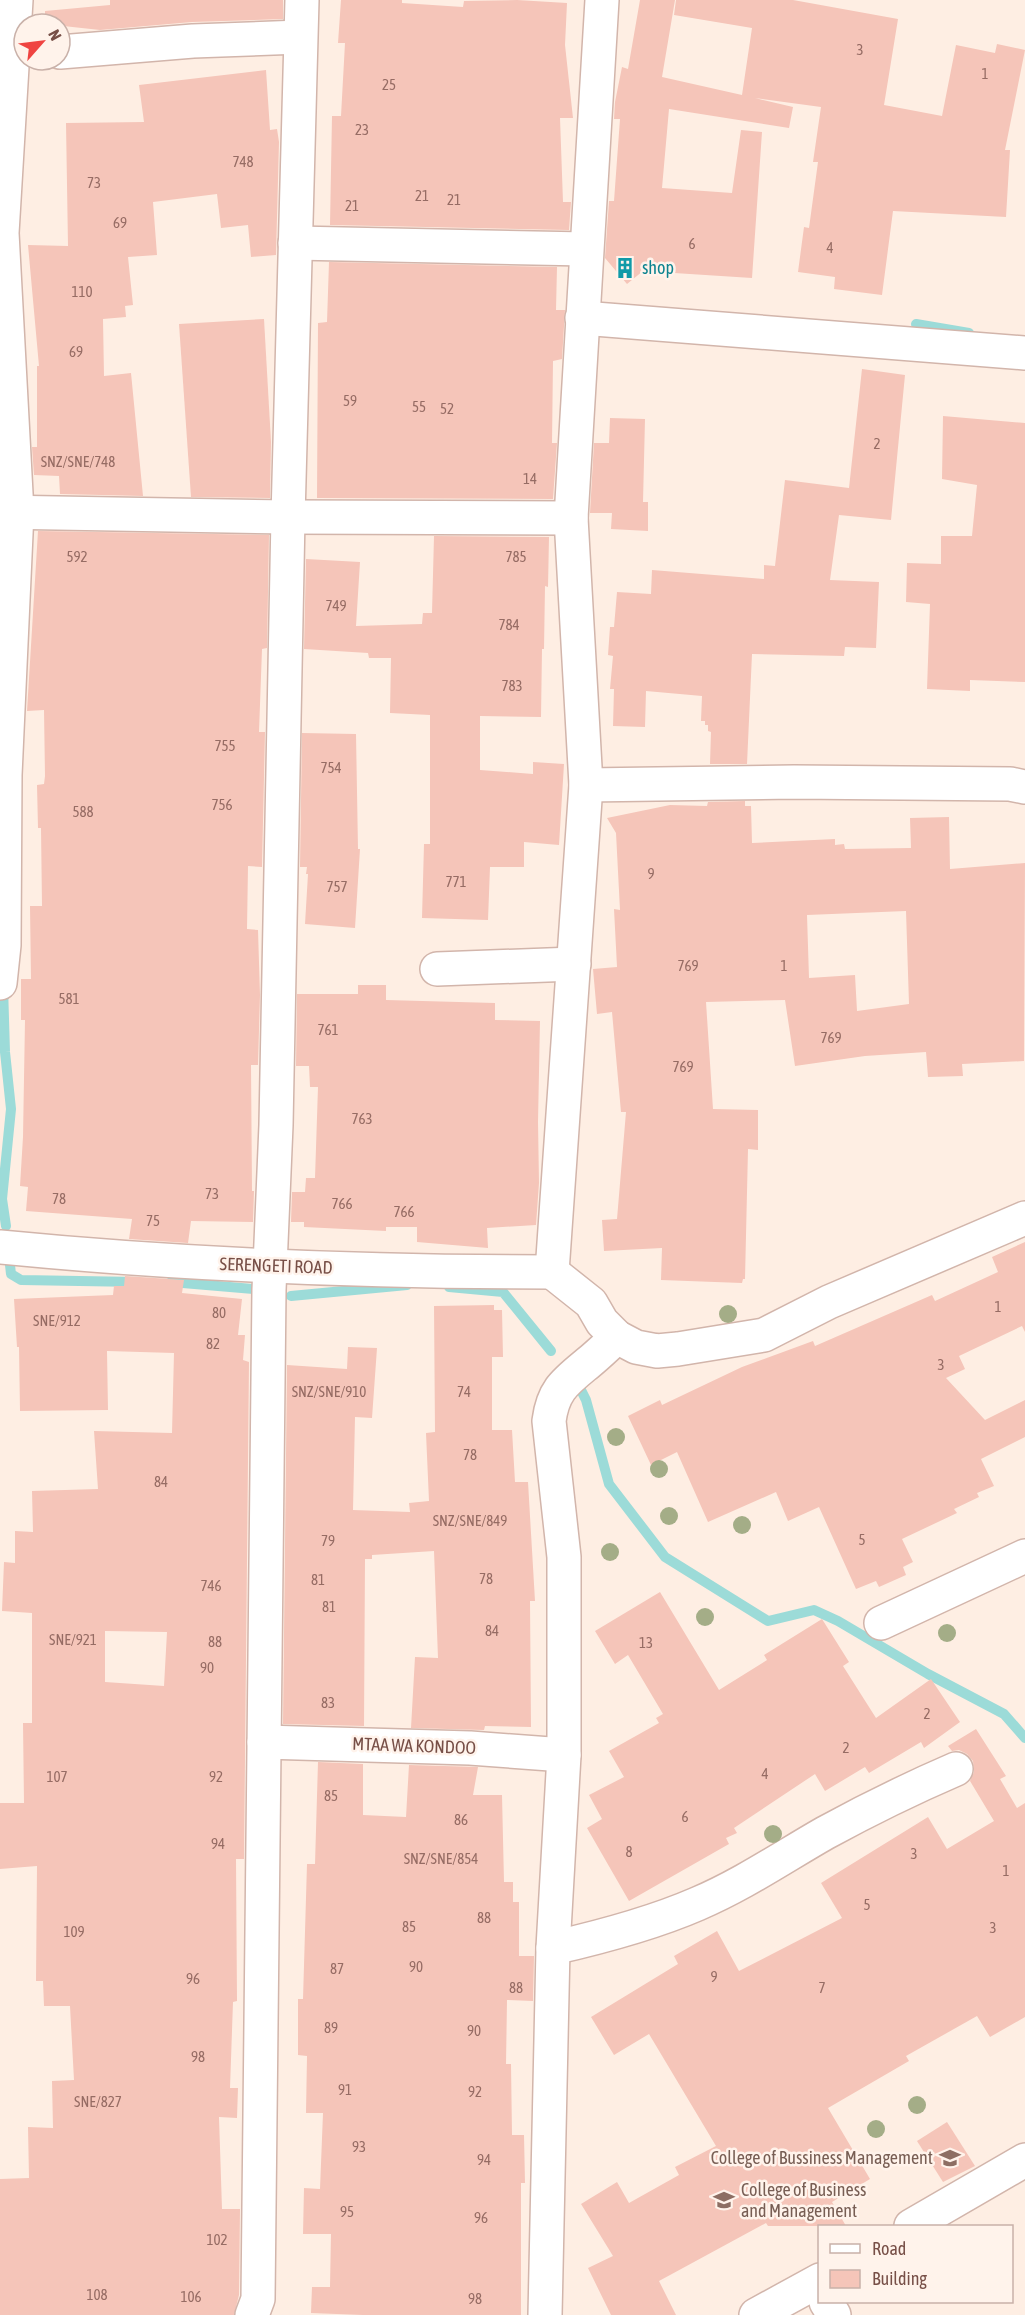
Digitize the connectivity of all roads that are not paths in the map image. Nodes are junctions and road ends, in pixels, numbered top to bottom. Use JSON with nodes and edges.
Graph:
{"nodes":[{"id":1,"x":302,"y":0,"type":"edge"},
{"id":2,"x":602,"y":0,"type":"edge"},
{"id":3,"x":300,"y":37,"type":"junction"},
{"id":4,"x":72,"y":51,"type":"edge"},
{"id":5,"x":17,"y":72,"type":"edge"},
{"id":6,"x":295,"y":243,"type":"junction"},
{"id":7,"x":586,"y":249,"type":"junction"},
{"id":8,"x":582,"y":318,"type":"junction"},
{"id":9,"x":1025,"y":353,"type":"edge"},
{"id":10,"x":8,"y":512,"type":"edge"},
{"id":11,"x":288,"y":517,"type":"junction"},
{"id":12,"x":571,"y":518,"type":"junction"},
{"id":13,"x":586,"y":785,"type":"junction"},
{"id":14,"x":1025,"y":787,"type":"edge"},
{"id":15,"x":574,"y":964,"type":"junction"},
{"id":16,"x":437,"y":969,"type":"dead end"},
{"id":17,"x":0,"y":983,"type":"edge"},
{"id":18,"x":1025,"y":1218,"type":"edge"},
{"id":19,"x":0,"y":1246,"type":"edge"},
{"id":20,"x":271,"y":1266,"type":"junction"},
{"id":21,"x":552,"y":1272,"type":"junction"},
{"id":22,"x":617,"y":1337,"type":"junction"},
{"id":23,"x":1025,"y":1556,"type":"edge"},
{"id":24,"x":881,"y":1623,"type":"dead end"},
{"id":25,"x":264,"y":1742,"type":"junction"},
{"id":26,"x":564,"y":1755,"type":"junction"},
{"id":27,"x":956,"y":1769,"type":"dead end"},
{"id":28,"x":553,"y":1948,"type":"junction"},
{"id":29,"x":1025,"y":2160,"type":"edge"},
{"id":30,"x":913,"y":2225,"type":"edge"},
{"id":31,"x":818,"y":2289,"type":"edge"},
{"id":32,"x":252,"y":2315,"type":"edge"},
{"id":33,"x":545,"y":2315,"type":"edge"},
{"id":34,"x":756,"y":2315,"type":"edge"}],
"edges":[{"from":1,"to":3,"type":"street"},
{"from":2,"to":7,"type":"street"},
{"from":3,"to":4,"type":"street"},
{"from":3,"to":6,"type":"street"},
{"from":5,"to":10,"type":"street"},
{"from":6,"to":7,"type":"street"},
{"from":6,"to":11,"type":"street"},
{"from":7,"to":8,"type":"street"},
{"from":8,"to":9,"type":"street"},
{"from":8,"to":12,"type":"street"},
{"from":10,"to":11,"type":"street"},
{"from":10,"to":17,"type":"street"},
{"from":11,"to":12,"type":"street"},
{"from":11,"to":20,"type":"street"},
{"from":12,"to":13,"type":"street"},
{"from":13,"to":14,"type":"street"},
{"from":13,"to":15,"type":"street"},
{"from":15,"to":16,"type":"street"},
{"from":15,"to":21,"type":"street"},
{"from":18,"to":22,"type":"street"},
{"from":19,"to":20,"type":"street","name":"SERENGETI ROAD"},
{"from":20,"to":21,"type":"street","name":"SERENGETI ROAD"},
{"from":20,"to":25,"type":"street"},
{"from":21,"to":22,"type":"street"},
{"from":22,"to":26,"type":"street"},
{"from":23,"to":24,"type":"street"},
{"from":25,"to":26,"type":"street","name":"MTAA WA KONDOO"},
{"from":25,"to":32,"type":"street"},
{"from":26,"to":28,"type":"street"},
{"from":27,"to":28,"type":"street"},
{"from":28,"to":33,"type":"street"},
{"from":29,"to":30,"type":"street"},
{"from":31,"to":34,"type":"street"}]}
